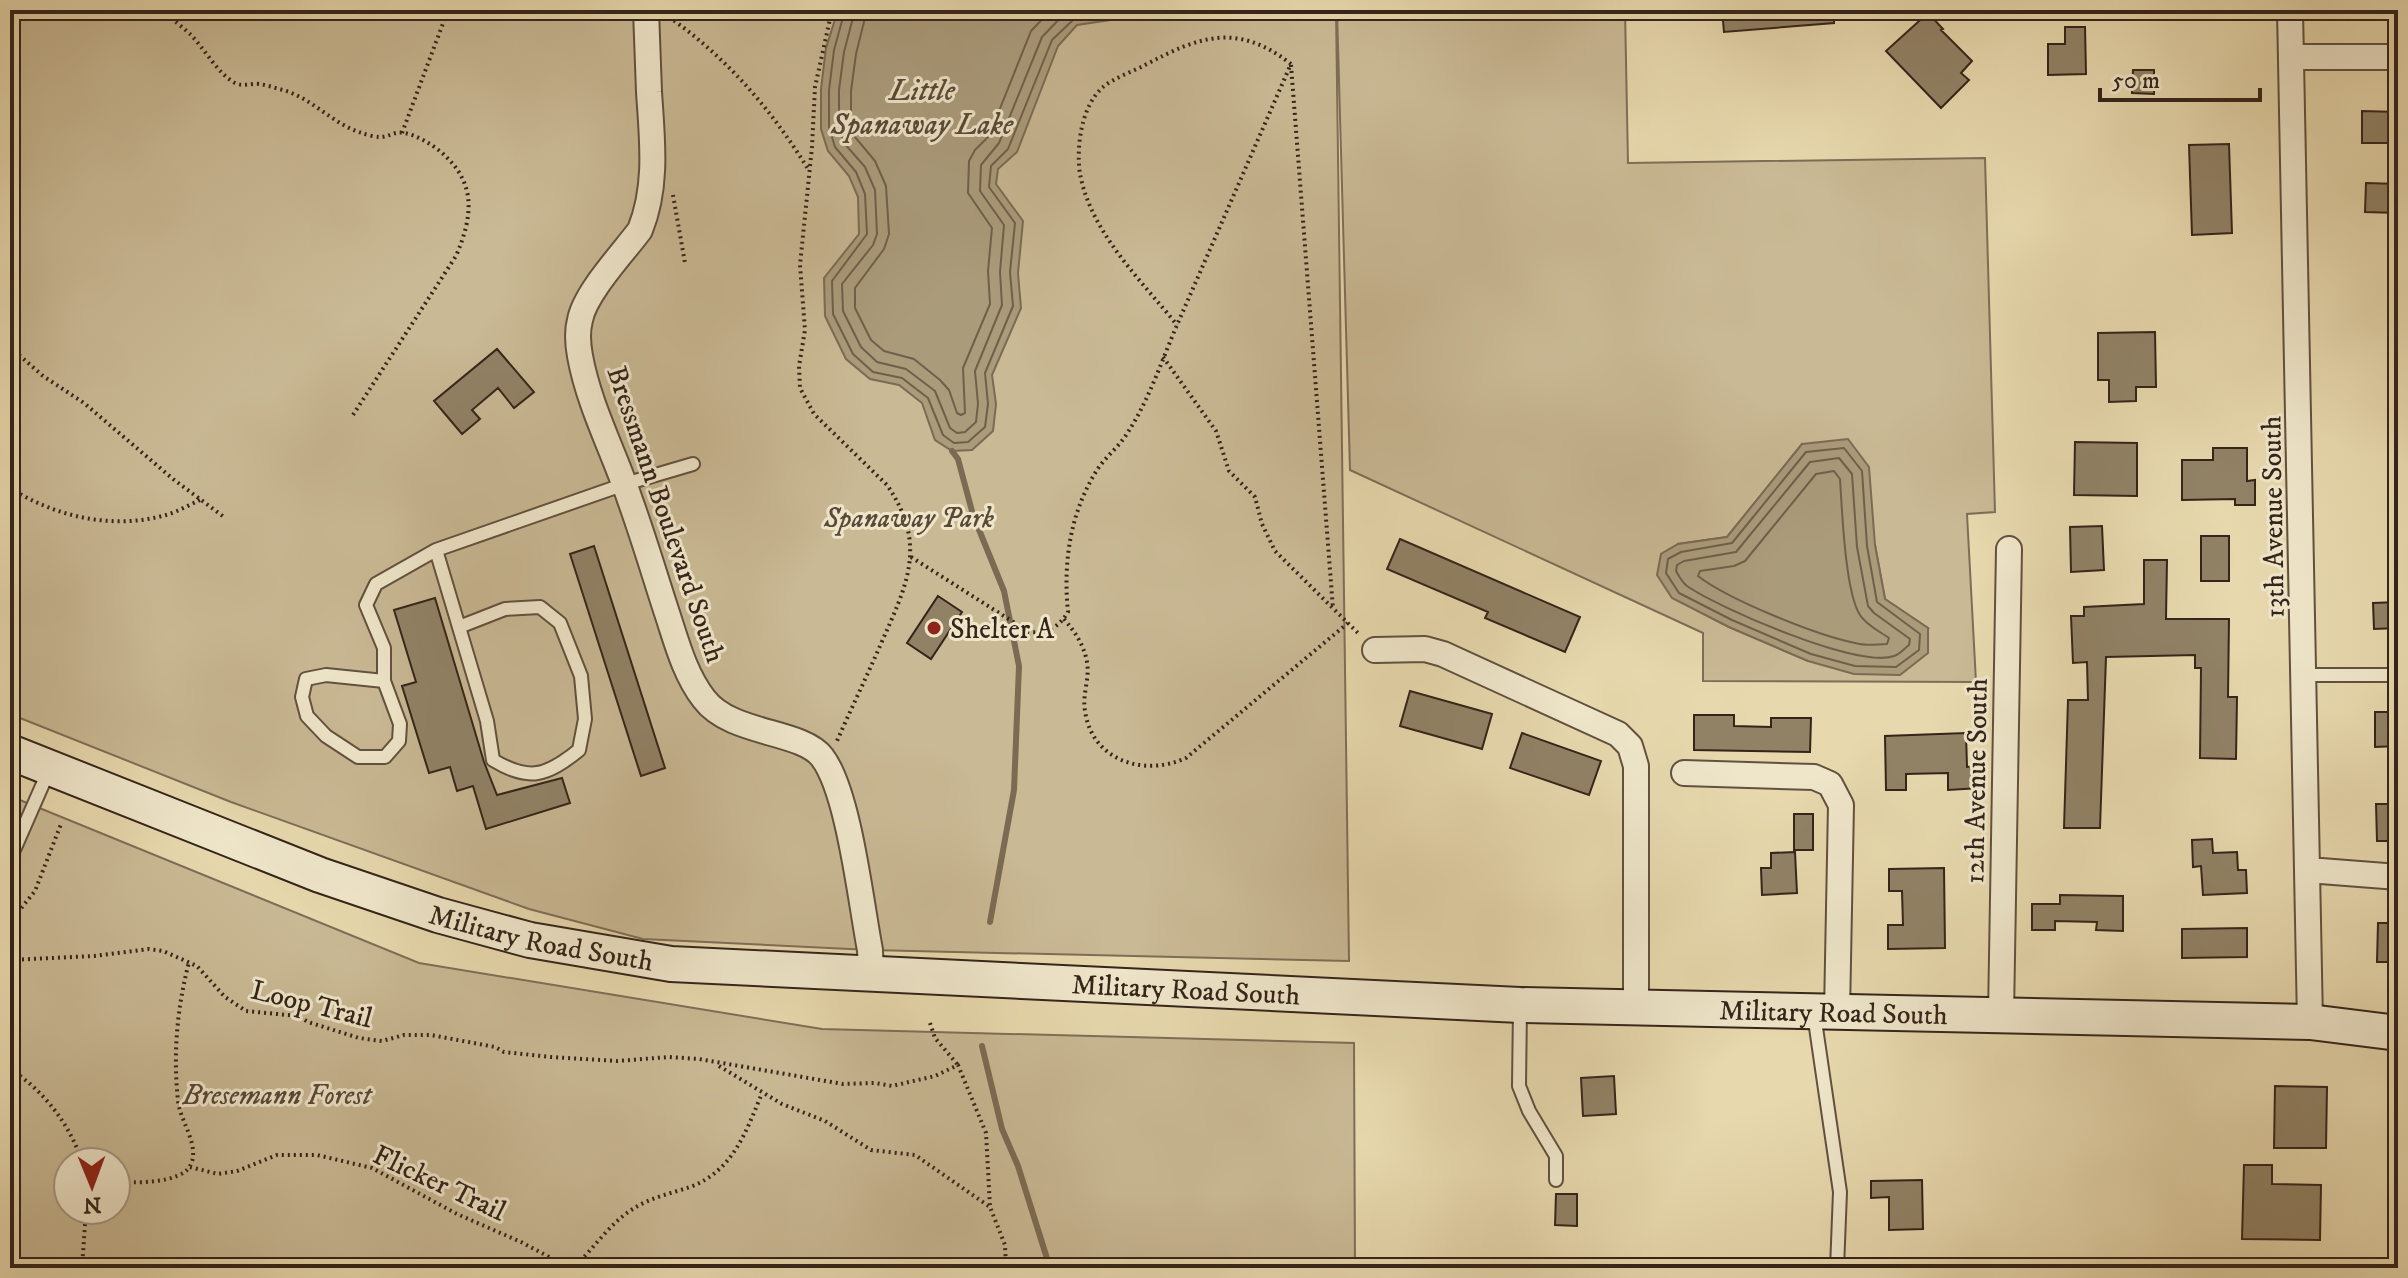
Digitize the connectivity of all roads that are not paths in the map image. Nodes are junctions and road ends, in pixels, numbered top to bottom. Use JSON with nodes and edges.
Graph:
{"nodes":[{"id":1,"x":2290,"y":10,"type":"edge"},
{"id":2,"x":656,"y":12,"type":"edge"},
{"id":3,"x":2292,"y":57,"type":"junction"},
{"id":4,"x":2398,"y":57,"type":"edge"},
{"id":5,"x":693,"y":464,"type":"dead end"},
{"id":6,"x":625,"y":484,"type":"junction"},
{"id":7,"x":2009,"y":549,"type":"dead end"},
{"id":8,"x":436,"y":550,"type":"junction"},
{"id":9,"x":459,"y":627,"type":"junction"},
{"id":10,"x":1375,"y":650,"type":"road end"},
{"id":11,"x":2305,"y":675,"type":"junction"},
{"id":12,"x":2398,"y":675,"type":"edge"},
{"id":13,"x":384,"y":681,"type":"junction"},
{"id":14,"x":10,"y":752,"type":"edge"},
{"id":15,"x":51,"y":767,"type":"junction"},
{"id":16,"x":1684,"y":773,"type":"dead end"},
{"id":17,"x":10,"y":859,"type":"edge"},
{"id":18,"x":2308,"y":870,"type":"junction"},
{"id":19,"x":2398,"y":877,"type":"edge"},
{"id":20,"x":871,"y":974,"type":"junction"},
{"id":21,"x":1520,"y":1005,"type":"junction"},
{"id":22,"x":1636,"y":1006,"type":"junction"},
{"id":23,"x":1825,"y":1012,"type":"junction"},
{"id":24,"x":2001,"y":1015,"type":"junction"},
{"id":25,"x":2310,"y":1022,"type":"junction"},
{"id":26,"x":2397,"y":1033,"type":"edge"},
{"id":27,"x":2398,"y":1115,"type":"edge"},
{"id":28,"x":1556,"y":1180,"type":"dead end"},
{"id":29,"x":1837,"y":1268,"type":"edge"}],
"edges":[{"from":1,"to":3,"type":"street","name":"13th Avenue South"},
{"from":2,"to":6,"type":"street","name":"Bressmann Boulevard South"},
{"from":3,"to":4,"type":"street"},
{"from":3,"to":11,"type":"street","name":"13th Avenue South"},
{"from":5,"to":6,"type":"lane"},
{"from":6,"to":8,"type":"lane"},
{"from":6,"to":20,"type":"street","name":"Bressmann Boulevard South"},
{"from":7,"to":24,"type":"street","name":"12th Avenue South"},
{"from":8,"to":9,"type":"lane"},
{"from":8,"to":13,"type":"lane"},
{"from":9,"to":9,"type":"lane"},
{"from":10,"to":22,"type":"street"},
{"from":11,"to":12,"type":"lane"},
{"from":11,"to":18,"type":"street","name":"13th Avenue South"},
{"from":13,"to":13,"type":"lane"},
{"from":14,"to":15,"type":"main road","name":"Military Road South"},
{"from":15,"to":17,"type":"lane"},
{"from":15,"to":20,"type":"main road","name":"Military Road South"},
{"from":16,"to":23,"type":"street"},
{"from":18,"to":19,"type":"street"},
{"from":18,"to":25,"type":"street","name":"13th Avenue South"},
{"from":20,"to":21,"type":"main road","name":"Military Road South"},
{"from":21,"to":22,"type":"main road","name":"Military Road South"},
{"from":21,"to":28,"type":"lane"},
{"from":22,"to":23,"type":"main road","name":"Military Road South"},
{"from":23,"to":24,"type":"main road","name":"Military Road South"},
{"from":23,"to":29,"type":"lane"},
{"from":24,"to":25,"type":"main road","name":"Military Road South"},
{"from":25,"to":26,"type":"main road","name":"Military Road South"},
{"from":26,"to":27,"type":"lane"}]}
